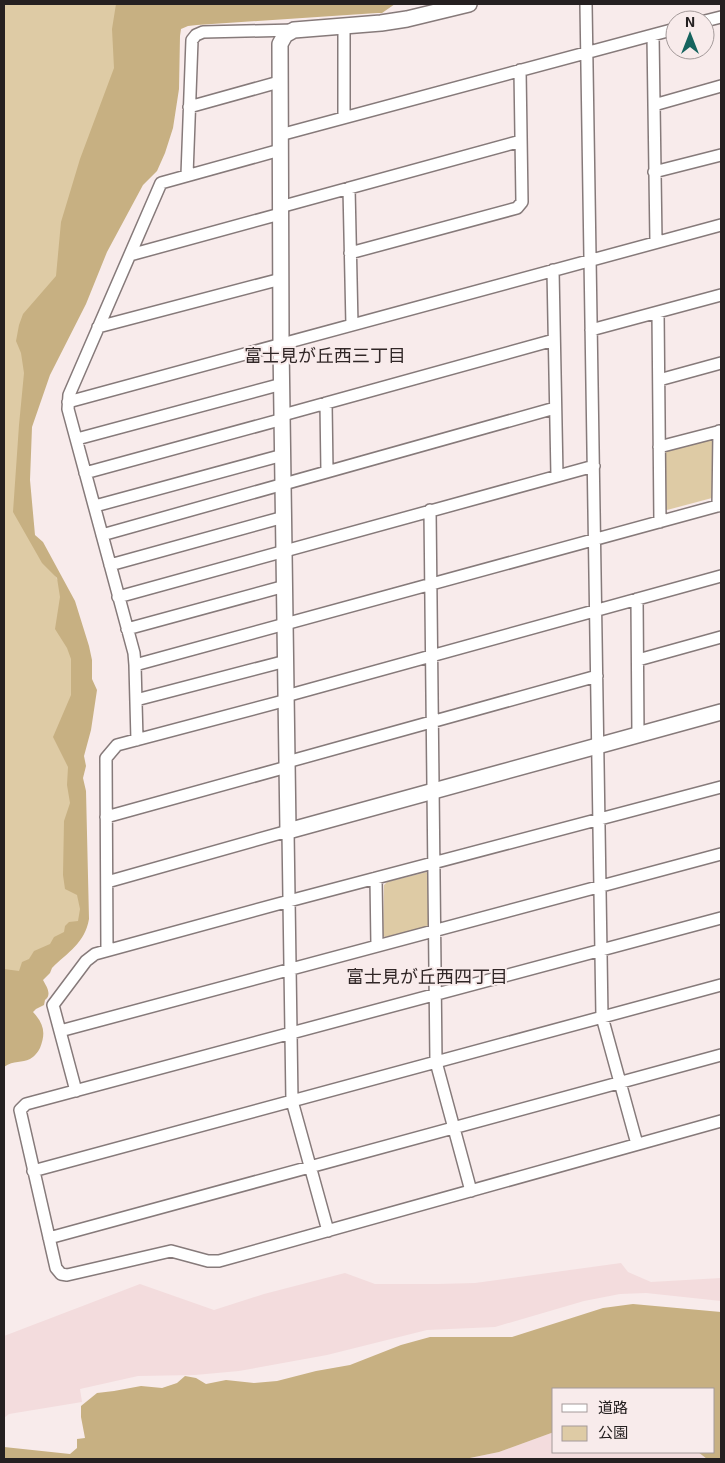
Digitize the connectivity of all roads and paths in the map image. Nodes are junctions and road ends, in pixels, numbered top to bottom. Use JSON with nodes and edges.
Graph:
{"nodes":[{"id":1,"x":469,"y":4,"type":"edge"},
{"id":2,"x":586,"y":4,"type":"edge"},
{"id":3,"x":344,"y":26,"type":"junction"},
{"id":4,"x":297,"y":30,"type":"junction"},
{"id":5,"x":665,"y":32,"type":"edge"},
{"id":6,"x":653,"y":35,"type":"junction"},
{"id":7,"x":587,"y":52,"type":"junction"},
{"id":8,"x":520,"y":70,"type":"junction"},
{"id":9,"x":280,"y":82,"type":"junction"},
{"id":10,"x":721,"y":86,"type":"edge"},
{"id":11,"x":654,"y":105,"type":"junction"},
{"id":12,"x":189,"y":107,"type":"junction"},
{"id":13,"x":344,"y":117,"type":"junction"},
{"id":14,"x":521,"y":141,"type":"junction"},
{"id":15,"x":280,"y":142,"type":"junction"},
{"id":16,"x":721,"y":154,"type":"edge"},
{"id":17,"x":654,"y":172,"type":"junction"},
{"id":18,"x":186,"y":175,"type":"junction"},
{"id":19,"x":349,"y":188,"type":"junction"},
{"id":20,"x":280,"y":210,"type":"junction"},
{"id":21,"x":721,"y":224,"type":"edge"},
{"id":22,"x":656,"y":242,"type":"junction"},
{"id":23,"x":350,"y":253,"type":"junction"},
{"id":24,"x":130,"y":255,"type":"junction"},
{"id":25,"x":590,"y":260,"type":"junction"},
{"id":26,"x":553,"y":270,"type":"junction"},
{"id":27,"x":281,"y":279,"type":"junction"},
{"id":28,"x":721,"y":294,"type":"edge"},
{"id":29,"x":658,"y":312,"type":"junction"},
{"id":30,"x":352,"y":325,"type":"junction"},
{"id":31,"x":98,"y":327,"type":"junction"},
{"id":32,"x":591,"y":330,"type":"junction"},
{"id":33,"x":554,"y":340,"type":"junction"},
{"id":34,"x":281,"y":344,"type":"junction"},
{"id":35,"x":721,"y":363,"type":"edge"},
{"id":36,"x":659,"y":380,"type":"junction"},
{"id":37,"x":282,"y":384,"type":"junction"},
{"id":38,"x":68,"y":402,"type":"junction"},
{"id":39,"x":326,"y":403,"type":"junction"},
{"id":40,"x":555,"y":408,"type":"junction"},
{"id":41,"x":283,"y":417,"type":"junction"},
{"id":42,"x":720,"y":431,"type":"edge"},
{"id":43,"x":77,"y":439,"type":"junction"},
{"id":44,"x":659,"y":447,"type":"junction"},
{"id":45,"x":284,"y":455,"type":"junction"},
{"id":46,"x":594,"y":466,"type":"junction"},
{"id":47,"x":327,"y":472,"type":"junction"},
{"id":48,"x":86,"y":473,"type":"junction"},
{"id":49,"x":557,"y":476,"type":"junction"},
{"id":50,"x":284,"y":484,"type":"junction"},
{"id":51,"x":94,"y":506,"type":"junction"},
{"id":52,"x":720,"y":506,"type":"edge"},
{"id":53,"x":430,"y":510,"type":"junction"},
{"id":54,"x":284,"y":518,"type":"junction"},
{"id":55,"x":660,"y":522,"type":"junction"},
{"id":56,"x":102,"y":535,"type":"junction"},
{"id":57,"x":595,"y":540,"type":"junction"},
{"id":58,"x":285,"y":550,"type":"junction"},
{"id":59,"x":110,"y":565,"type":"junction"},
{"id":60,"x":721,"y":576,"type":"edge"},
{"id":61,"x":431,"y":584,"type":"junction"},
{"id":62,"x":285,"y":586,"type":"junction"},
{"id":63,"x":118,"y":596,"type":"junction"},
{"id":64,"x":637,"y":599,"type":"junction"},
{"id":65,"x":596,"y":610,"type":"junction"},
{"id":66,"x":286,"y":623,"type":"junction"},
{"id":67,"x":127,"y":629,"type":"junction"},
{"id":68,"x":721,"y":637,"type":"edge"},
{"id":69,"x":432,"y":656,"type":"junction"},
{"id":70,"x":638,"y":660,"type":"junction"},
{"id":71,"x":286,"y":661,"type":"junction"},
{"id":72,"x":136,"y":665,"type":"junction"},
{"id":73,"x":597,"y":676,"type":"junction"},
{"id":74,"x":287,"y":698,"type":"junction"},
{"id":75,"x":136,"y":700,"type":"junction"},
{"id":76,"x":721,"y":712,"type":"edge"},
{"id":77,"x":433,"y":721,"type":"junction"},
{"id":78,"x":638,"y":735,"type":"junction"},
{"id":79,"x":137,"y":740,"type":"junction"},
{"id":80,"x":598,"y":746,"type":"junction"},
{"id":81,"x":287,"y":764,"type":"junction"},
{"id":82,"x":721,"y":787,"type":"edge"},
{"id":83,"x":433,"y":791,"type":"junction"},
{"id":84,"x":106,"y":817,"type":"junction"},
{"id":85,"x":600,"y":819,"type":"junction"},
{"id":86,"x":288,"y":831,"type":"junction"},
{"id":87,"x":721,"y":854,"type":"edge"},
{"id":88,"x":434,"y":863,"type":"junction"},
{"id":89,"x":376,"y":878,"type":"junction"},
{"id":90,"x":107,"y":882,"type":"junction"},
{"id":91,"x":600,"y":886,"type":"junction"},
{"id":92,"x":289,"y":901,"type":"junction"},
{"id":93,"x":721,"y":918,"type":"edge"},
{"id":94,"x":435,"y":931,"type":"junction"},
{"id":95,"x":377,"y":946,"type":"junction"},
{"id":96,"x":107,"y":950,"type":"junction"},
{"id":97,"x":602,"y":950,"type":"junction"},
{"id":98,"x":290,"y":969,"type":"junction"},
{"id":99,"x":721,"y":985,"type":"edge"},
{"id":100,"x":435,"y":994,"type":"junction"},
{"id":101,"x":602,"y":1017,"type":"junction"},
{"id":102,"x":60,"y":1031,"type":"junction"},
{"id":103,"x":291,"y":1033,"type":"junction"},
{"id":104,"x":721,"y":1055,"type":"edge"},
{"id":105,"x":436,"y":1062,"type":"junction"},
{"id":106,"x":620,"y":1083,"type":"junction"},
{"id":107,"x":76,"y":1091,"type":"junction"},
{"id":108,"x":292,"y":1101,"type":"junction"},
{"id":109,"x":721,"y":1121,"type":"edge"},
{"id":110,"x":454,"y":1128,"type":"junction"},
{"id":111,"x":637,"y":1144,"type":"junction"},
{"id":112,"x":310,"y":1167,"type":"junction"},
{"id":113,"x":33,"y":1171,"type":"junction"},
{"id":114,"x":471,"y":1190,"type":"junction"},
{"id":115,"x":328,"y":1230,"type":"junction"},
{"id":116,"x":48,"y":1238,"type":"junction"}],
"edges":[{"from":1,"to":3,"type":"street"},
{"from":2,"to":7,"type":"street"},
{"from":3,"to":4,"type":"street"},
{"from":3,"to":13,"type":"street"},
{"from":4,"to":9,"type":"street"},
{"from":4,"to":12,"type":"street"},
{"from":5,"to":6,"type":"street"},
{"from":6,"to":7,"type":"street"},
{"from":6,"to":11,"type":"street"},
{"from":7,"to":8,"type":"street"},
{"from":7,"to":25,"type":"street"},
{"from":8,"to":13,"type":"street"},
{"from":8,"to":14,"type":"street"},
{"from":9,"to":12,"type":"street"},
{"from":9,"to":15,"type":"street"},
{"from":10,"to":11,"type":"street"},
{"from":11,"to":17,"type":"street"},
{"from":12,"to":18,"type":"street"},
{"from":13,"to":15,"type":"street"},
{"from":14,"to":19,"type":"street"},
{"from":14,"to":23,"type":"street"},
{"from":15,"to":18,"type":"street"},
{"from":15,"to":20,"type":"street"},
{"from":16,"to":17,"type":"street"},
{"from":17,"to":22,"type":"street"},
{"from":18,"to":24,"type":"street"},
{"from":19,"to":20,"type":"street"},
{"from":19,"to":23,"type":"street"},
{"from":20,"to":24,"type":"street"},
{"from":20,"to":27,"type":"street"},
{"from":21,"to":22,"type":"street"},
{"from":22,"to":25,"type":"street"},
{"from":23,"to":30,"type":"street"},
{"from":24,"to":31,"type":"street"},
{"from":25,"to":26,"type":"street"},
{"from":25,"to":32,"type":"street"},
{"from":26,"to":30,"type":"street"},
{"from":26,"to":33,"type":"street"},
{"from":27,"to":31,"type":"street"},
{"from":27,"to":34,"type":"street"},
{"from":28,"to":29,"type":"street"},
{"from":29,"to":32,"type":"street"},
{"from":29,"to":36,"type":"street"},
{"from":30,"to":34,"type":"street"},
{"from":31,"to":38,"type":"street"},
{"from":32,"to":46,"type":"street"},
{"from":33,"to":39,"type":"street"},
{"from":33,"to":40,"type":"street"},
{"from":34,"to":37,"type":"street"},
{"from":34,"to":38,"type":"street"},
{"from":35,"to":36,"type":"street"},
{"from":36,"to":44,"type":"street"},
{"from":37,"to":41,"type":"street"},
{"from":37,"to":43,"type":"street"},
{"from":38,"to":43,"type":"street"},
{"from":39,"to":41,"type":"street"},
{"from":39,"to":47,"type":"street"},
{"from":40,"to":47,"type":"street"},
{"from":40,"to":49,"type":"street"},
{"from":41,"to":45,"type":"street"},
{"from":41,"to":48,"type":"street"},
{"from":42,"to":44,"type":"street"},
{"from":42,"to":52,"type":"street"},
{"from":43,"to":48,"type":"street"},
{"from":44,"to":55,"type":"street"},
{"from":45,"to":50,"type":"street"},
{"from":45,"to":51,"type":"street"},
{"from":46,"to":49,"type":"street"},
{"from":46,"to":57,"type":"street"},
{"from":47,"to":50,"type":"street"},
{"from":48,"to":51,"type":"street"},
{"from":49,"to":53,"type":"street"},
{"from":50,"to":54,"type":"street"},
{"from":50,"to":56,"type":"street"},
{"from":51,"to":56,"type":"street"},
{"from":52,"to":55,"type":"street"},
{"from":53,"to":58,"type":"street"},
{"from":53,"to":61,"type":"street"},
{"from":54,"to":58,"type":"street"},
{"from":54,"to":59,"type":"street"},
{"from":55,"to":57,"type":"street"},
{"from":56,"to":59,"type":"street"},
{"from":57,"to":61,"type":"street"},
{"from":57,"to":65,"type":"street"},
{"from":58,"to":62,"type":"street"},
{"from":58,"to":63,"type":"street"},
{"from":59,"to":63,"type":"street"},
{"from":60,"to":64,"type":"street"},
{"from":61,"to":66,"type":"street"},
{"from":61,"to":69,"type":"street"},
{"from":62,"to":66,"type":"street"},
{"from":62,"to":67,"type":"street"},
{"from":63,"to":67,"type":"street"},
{"from":64,"to":65,"type":"street"},
{"from":64,"to":70,"type":"street"},
{"from":65,"to":69,"type":"street"},
{"from":65,"to":73,"type":"street"},
{"from":66,"to":71,"type":"street"},
{"from":66,"to":72,"type":"street"},
{"from":67,"to":72,"type":"street"},
{"from":68,"to":70,"type":"street"},
{"from":69,"to":74,"type":"street"},
{"from":69,"to":77,"type":"street"},
{"from":70,"to":78,"type":"street"},
{"from":71,"to":74,"type":"street"},
{"from":71,"to":75,"type":"street"},
{"from":72,"to":75,"type":"street"},
{"from":73,"to":77,"type":"street"},
{"from":73,"to":80,"type":"street"},
{"from":74,"to":79,"type":"street"},
{"from":74,"to":81,"type":"street"},
{"from":75,"to":79,"type":"street"},
{"from":76,"to":78,"type":"street"},
{"from":77,"to":81,"type":"street"},
{"from":77,"to":83,"type":"street"},
{"from":78,"to":80,"type":"street"},
{"from":79,"to":84,"type":"street"},
{"from":80,"to":83,"type":"street"},
{"from":80,"to":85,"type":"street"},
{"from":81,"to":84,"type":"street"},
{"from":81,"to":86,"type":"street"},
{"from":82,"to":85,"type":"street"},
{"from":83,"to":86,"type":"street"},
{"from":83,"to":88,"type":"street"},
{"from":84,"to":90,"type":"street"},
{"from":85,"to":88,"type":"street"},
{"from":85,"to":91,"type":"street"},
{"from":86,"to":90,"type":"street"},
{"from":86,"to":92,"type":"street"},
{"from":87,"to":91,"type":"street"},
{"from":88,"to":89,"type":"street"},
{"from":88,"to":94,"type":"street"},
{"from":89,"to":92,"type":"street"},
{"from":89,"to":95,"type":"street"},
{"from":90,"to":96,"type":"street"},
{"from":91,"to":94,"type":"street"},
{"from":91,"to":97,"type":"street"},
{"from":92,"to":96,"type":"street"},
{"from":92,"to":98,"type":"street"},
{"from":93,"to":97,"type":"street"},
{"from":94,"to":95,"type":"street"},
{"from":94,"to":100,"type":"street"},
{"from":95,"to":98,"type":"street"},
{"from":96,"to":102,"type":"street"},
{"from":97,"to":100,"type":"street"},
{"from":97,"to":101,"type":"street"},
{"from":98,"to":102,"type":"street"},
{"from":98,"to":103,"type":"street"},
{"from":99,"to":101,"type":"street"},
{"from":100,"to":103,"type":"street"},
{"from":100,"to":105,"type":"street"},
{"from":101,"to":105,"type":"street"},
{"from":101,"to":106,"type":"street"},
{"from":102,"to":107,"type":"street"},
{"from":103,"to":107,"type":"street"},
{"from":103,"to":108,"type":"street"},
{"from":104,"to":106,"type":"street"},
{"from":105,"to":108,"type":"street"},
{"from":105,"to":110,"type":"street"},
{"from":106,"to":110,"type":"street"},
{"from":106,"to":111,"type":"street"},
{"from":107,"to":113,"type":"street"},
{"from":108,"to":112,"type":"street"},
{"from":108,"to":113,"type":"street"},
{"from":109,"to":111,"type":"street"},
{"from":110,"to":112,"type":"street"},
{"from":110,"to":114,"type":"street"},
{"from":111,"to":114,"type":"street"},
{"from":112,"to":115,"type":"street"},
{"from":112,"to":116,"type":"street"},
{"from":113,"to":116,"type":"street"},
{"from":114,"to":115,"type":"street"},
{"from":115,"to":116,"type":"street"}]}
